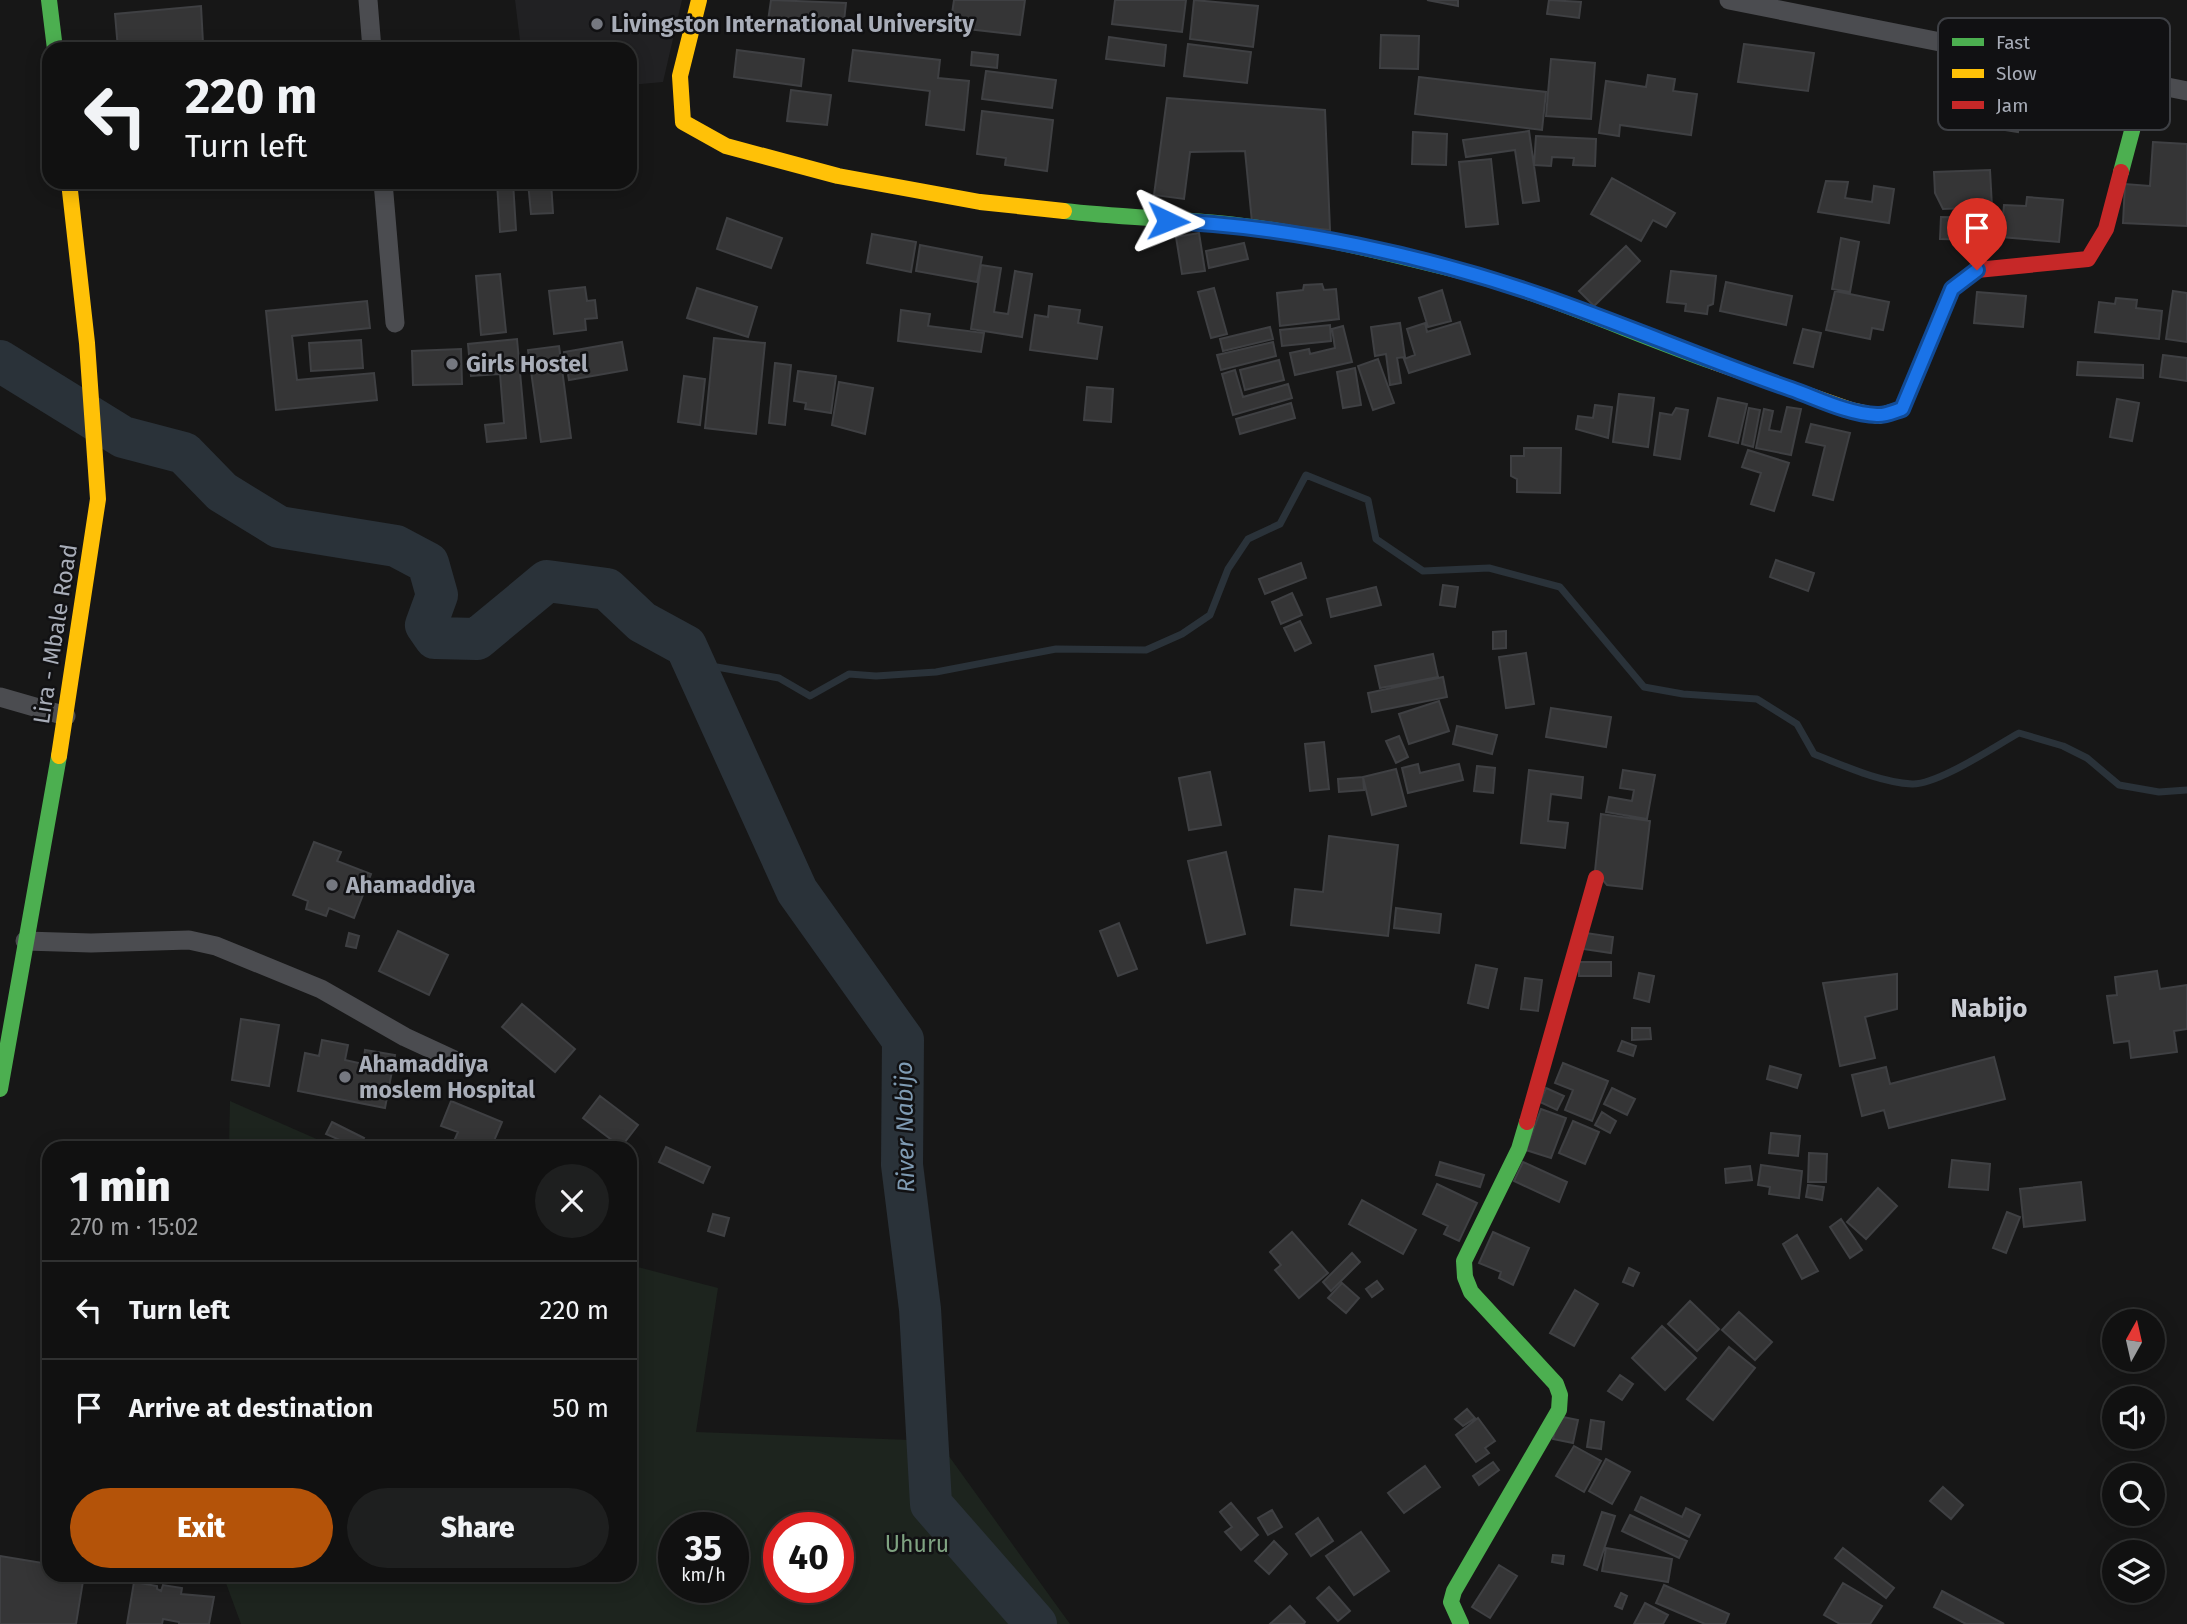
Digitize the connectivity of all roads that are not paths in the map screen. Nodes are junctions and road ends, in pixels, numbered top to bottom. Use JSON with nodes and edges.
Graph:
{"nodes":[{"id":1,"x":49,"y":0,"type":"edge"},
{"id":2,"x":368,"y":0,"type":"edge"},
{"id":3,"x":699,"y":0,"type":"edge"},
{"id":4,"x":1729,"y":0,"type":"edge"},
{"id":5,"x":1938,"y":41,"type":"edge"},
{"id":6,"x":54,"y":42,"type":"edge"},
{"id":7,"x":371,"y":42,"type":"edge"},
{"id":8,"x":2132,"y":130,"type":"edge"},
{"id":9,"x":70,"y":189,"type":"edge"},
{"id":10,"x":384,"y":189,"type":"edge"},
{"id":11,"x":395,"y":323,"type":"dead end"},
{"id":12,"x":0,"y":697,"type":"edge"},
{"id":13,"x":66,"y":716,"type":"junction"},
{"id":14,"x":1596,"y":878,"type":"dead end"},
{"id":15,"x":25,"y":941,"type":"junction"},
{"id":16,"x":6,"y":1024,"type":"edge"},
{"id":17,"x":459,"y":1062,"type":"dead end"},
{"id":18,"x":0,"y":1089,"type":"edge"},
{"id":19,"x":1461,"y":1624,"type":"edge"}],
"edges":[{"from":1,"to":6,"type":"street"},
{"from":2,"to":7,"type":"street"},
{"from":3,"to":8,"type":"street"},
{"from":4,"to":5,"type":"street"},
{"from":9,"to":13,"type":"street","name":"Lira - Mbale Road"},
{"from":10,"to":11,"type":"street"},
{"from":12,"to":13,"type":"street"},
{"from":13,"to":15,"type":"street","name":"Lira - Mbale Road"},
{"from":14,"to":19,"type":"street"},
{"from":15,"to":16,"type":"street","name":"Lira - Mbale Road"},
{"from":15,"to":17,"type":"street"},
{"from":16,"to":18,"type":"street","name":"Lira - Mbale Road"}]}
